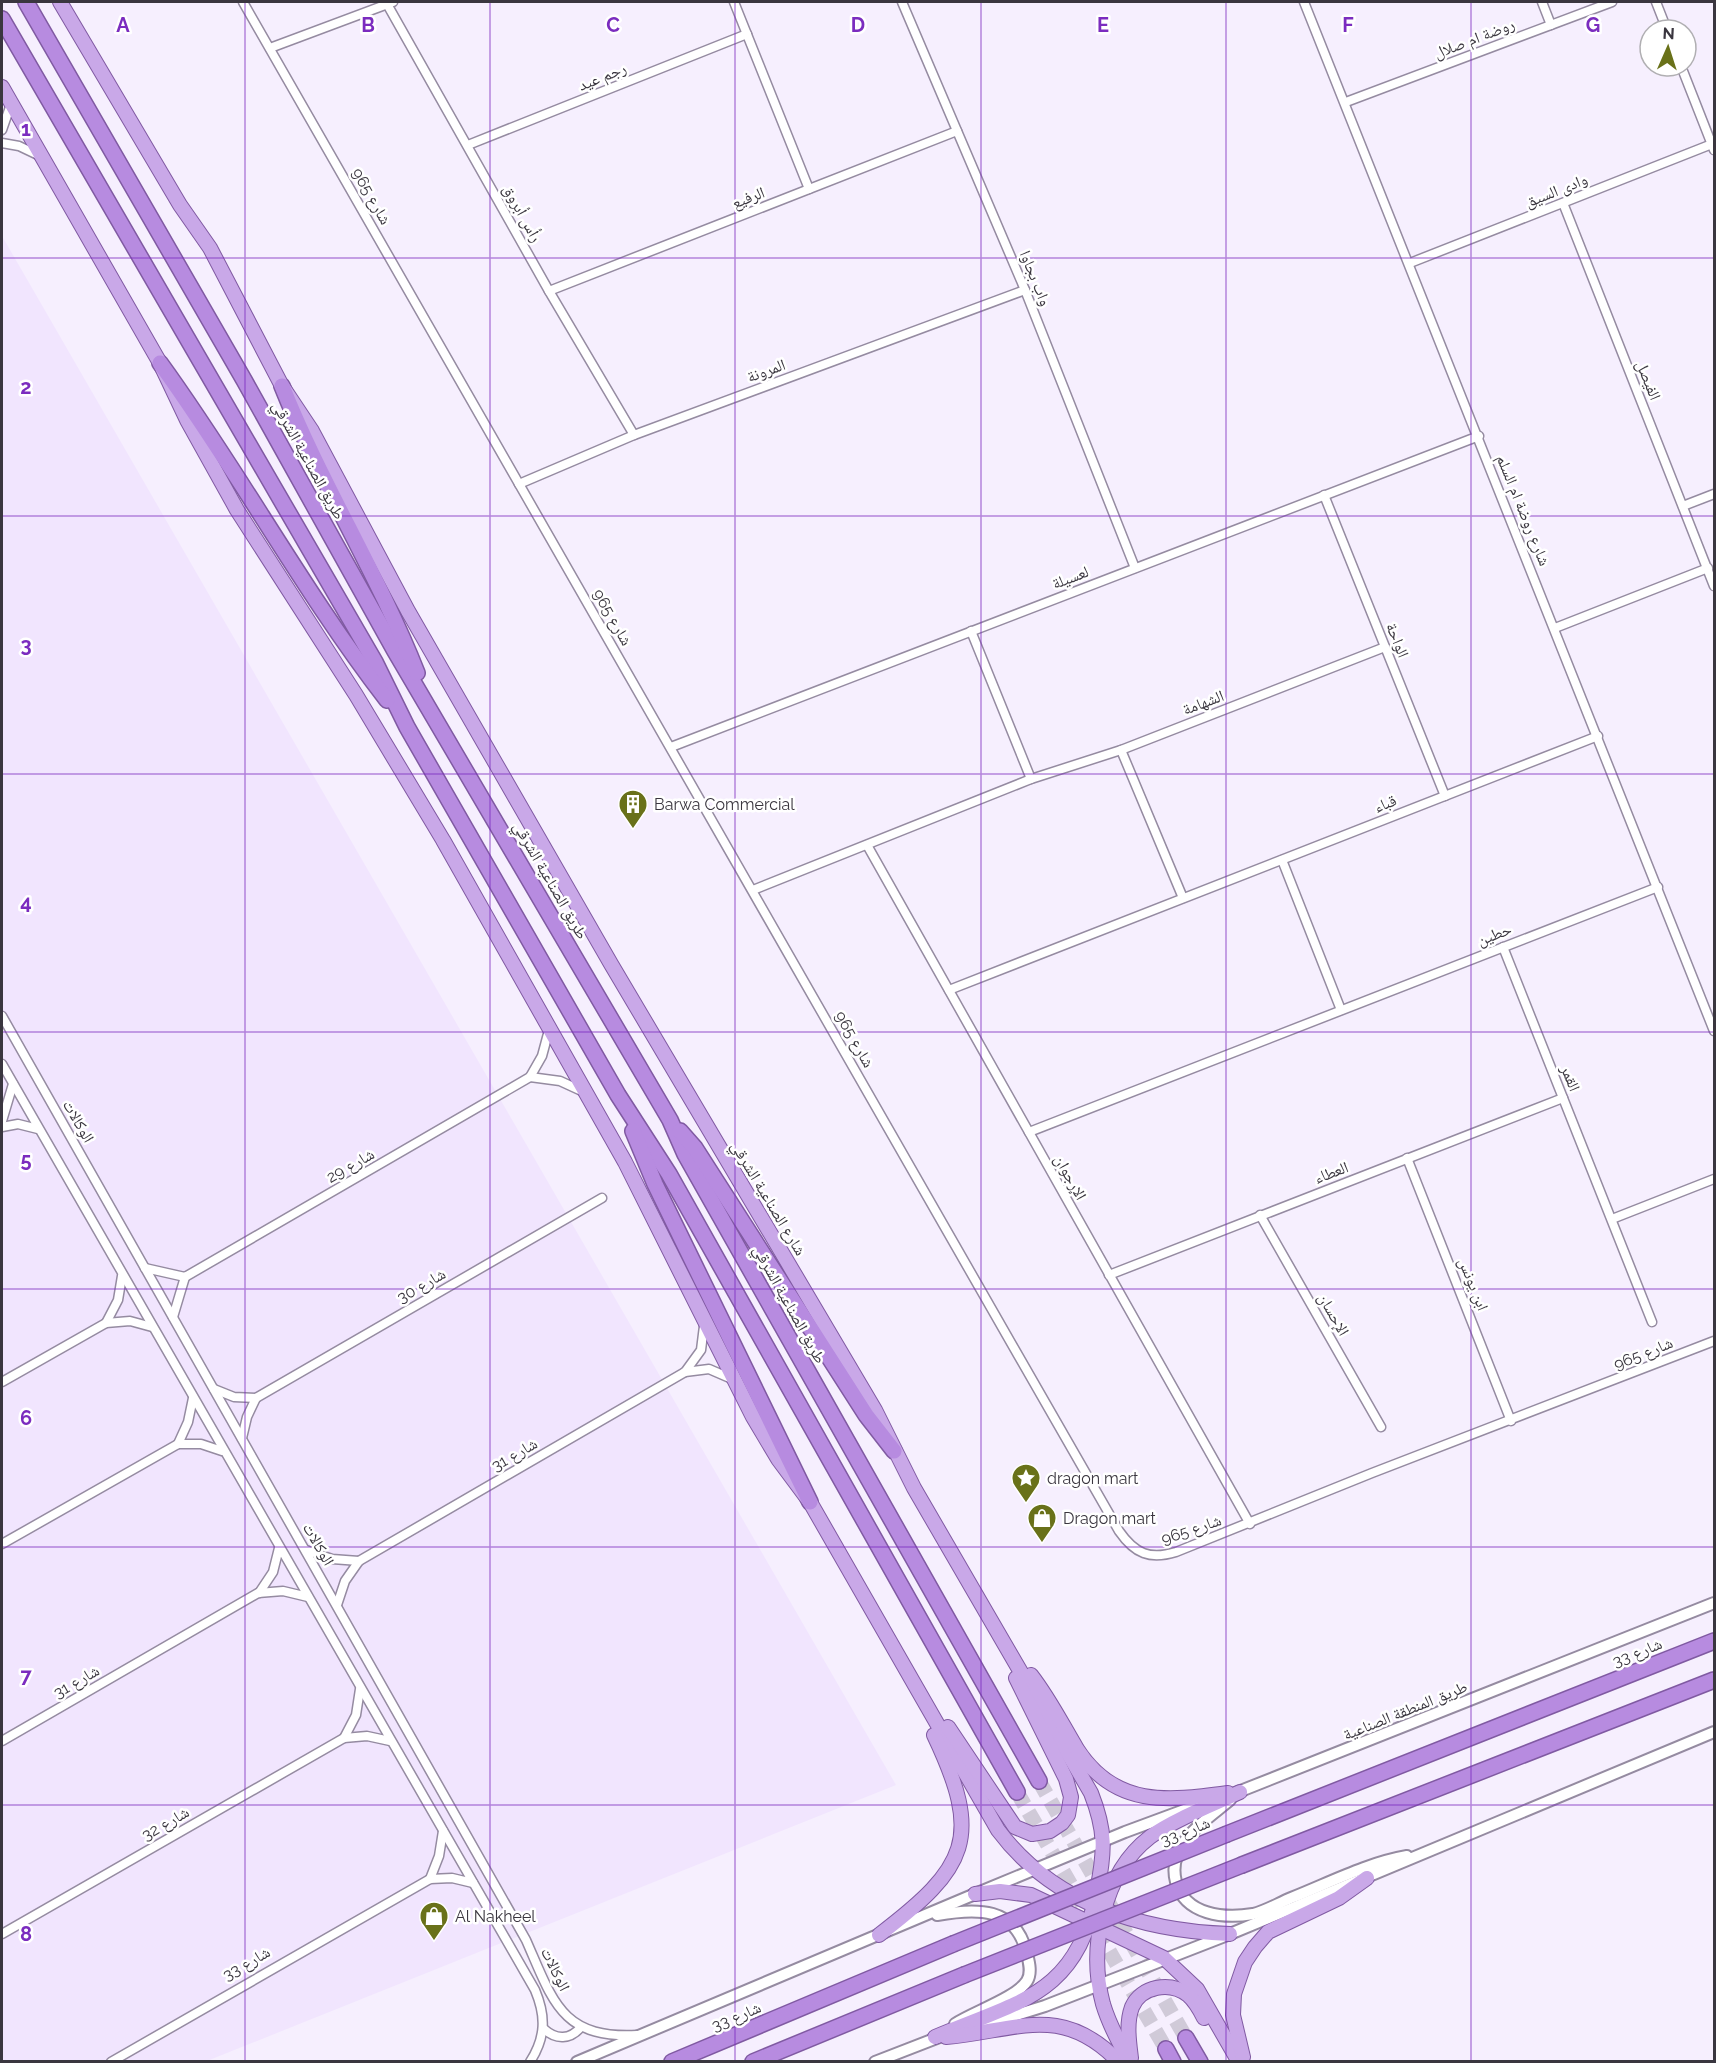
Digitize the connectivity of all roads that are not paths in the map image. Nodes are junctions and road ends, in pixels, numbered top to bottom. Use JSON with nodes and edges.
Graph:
{"nodes":[{"id":1,"x":26,"y":2,"type":"edge"},
{"id":2,"x":60,"y":2,"type":"edge"},
{"id":3,"x":243,"y":2,"type":"edge"},
{"id":4,"x":734,"y":2,"type":"edge"},
{"id":5,"x":902,"y":2,"type":"edge"},
{"id":6,"x":1304,"y":2,"type":"edge"},
{"id":7,"x":1542,"y":2,"type":"edge"},
{"id":8,"x":1612,"y":2,"type":"edge"},
{"id":9,"x":1656,"y":2,"type":"edge"},
{"id":10,"x":390,"y":3,"type":"edge"},
{"id":11,"x":1662,"y":18,"type":"edge"},
{"id":12,"x":2,"y":19,"type":"edge"},
{"id":13,"x":1551,"y":25,"type":"junction"},
{"id":14,"x":747,"y":34,"type":"junction"},
{"id":15,"x":270,"y":48,"type":"junction"},
{"id":16,"x":1686,"y":78,"type":"edge"},
{"id":17,"x":2,"y":87,"type":"edge"},
{"id":18,"x":1346,"y":102,"type":"junction"},
{"id":19,"x":11,"y":104,"type":"junction"},
{"id":20,"x":2,"y":130,"type":"edge"},
{"id":21,"x":957,"y":131,"type":"junction"},
{"id":22,"x":2,"y":143,"type":"edge"},
{"id":23,"x":468,"y":145,"type":"junction"},
{"id":24,"x":1713,"y":147,"type":"edge"},
{"id":25,"x":42,"y":157,"type":"junction"},
{"id":26,"x":809,"y":189,"type":"junction"},
{"id":27,"x":1563,"y":203,"type":"junction"},
{"id":28,"x":1410,"y":263,"type":"junction"},
{"id":29,"x":1025,"y":290,"type":"junction"},
{"id":30,"x":549,"y":291,"type":"junction"},
{"id":31,"x":160,"y":363,"type":"junction"},
{"id":32,"x":282,"y":386,"type":"junction"},
{"id":33,"x":634,"y":435,"type":"junction"},
{"id":34,"x":1479,"y":436,"type":"junction"},
{"id":35,"x":519,"y":484,"type":"junction"},
{"id":36,"x":1714,"y":494,"type":"edge"},
{"id":37,"x":1324,"y":495,"type":"junction"},
{"id":38,"x":1683,"y":507,"type":"junction"},
{"id":39,"x":1135,"y":568,"type":"junction"},
{"id":40,"x":1708,"y":568,"type":"junction"},
{"id":41,"x":1714,"y":586,"type":"edge"},
{"id":42,"x":1555,"y":628,"type":"junction"},
{"id":43,"x":971,"y":632,"type":"junction"},
{"id":44,"x":1385,"y":647,"type":"junction"},
{"id":45,"x":432,"y":712,"type":"junction"},
{"id":46,"x":407,"y":727,"type":"junction"},
{"id":47,"x":1598,"y":736,"type":"junction"},
{"id":48,"x":671,"y":747,"type":"junction"},
{"id":49,"x":1121,"y":750,"type":"junction"},
{"id":50,"x":1030,"y":779,"type":"junction"},
{"id":51,"x":1445,"y":796,"type":"junction"},
{"id":52,"x":867,"y":845,"type":"junction"},
{"id":53,"x":1282,"y":860,"type":"junction"},
{"id":54,"x":1658,"y":887,"type":"junction"},
{"id":55,"x":753,"y":890,"type":"junction"},
{"id":56,"x":1183,"y":898,"type":"junction"},
{"id":57,"x":1503,"y":947,"type":"junction"},
{"id":58,"x":611,"y":964,"type":"joint"},
{"id":59,"x":949,"y":990,"type":"junction"},
{"id":60,"x":1341,"y":1010,"type":"junction"},
{"id":61,"x":1711,"y":1010,"type":"edge"},
{"id":62,"x":2,"y":1016,"type":"edge"},
{"id":63,"x":549,"y":1030,"type":"junction"},
{"id":64,"x":1714,"y":1030,"type":"edge"},
{"id":65,"x":2,"y":1064,"type":"edge"},
{"id":66,"x":530,"y":1077,"type":"junction"},
{"id":67,"x":13,"y":1084,"type":"junction"},
{"id":68,"x":587,"y":1094,"type":"junction"},
{"id":69,"x":618,"y":1095,"type":"junction"},
{"id":70,"x":1563,"y":1098,"type":"junction"},
{"id":71,"x":670,"y":1120,"type":"junction"},
{"id":72,"x":2,"y":1121,"type":"edge"},
{"id":73,"x":2,"y":1127,"type":"edge"},
{"id":74,"x":38,"y":1129,"type":"junction"},
{"id":75,"x":1029,"y":1132,"type":"junction"},
{"id":76,"x":1407,"y":1158,"type":"junction"},
{"id":77,"x":1714,"y":1179,"type":"edge"},
{"id":78,"x":602,"y":1198,"type":"dead end"},
{"id":79,"x":1260,"y":1215,"type":"junction"},
{"id":80,"x":1612,"y":1220,"type":"junction"},
{"id":81,"x":145,"y":1268,"type":"junction"},
{"id":82,"x":123,"y":1275,"type":"junction"},
{"id":83,"x":1109,"y":1275,"type":"junction"},
{"id":84,"x":185,"y":1278,"type":"junction"},
{"id":85,"x":173,"y":1317,"type":"junction"},
{"id":86,"x":704,"y":1322,"type":"junction"},
{"id":87,"x":1652,"y":1322,"type":"dead end"},
{"id":88,"x":106,"y":1323,"type":"junction"},
{"id":89,"x":152,"y":1327,"type":"junction"},
{"id":90,"x":1714,"y":1341,"type":"edge"},
{"id":91,"x":685,"y":1372,"type":"junction"},
{"id":92,"x":732,"y":1379,"type":"junction"},
{"id":93,"x":2,"y":1382,"type":"edge"},
{"id":94,"x":214,"y":1389,"type":"junction"},
{"id":95,"x":193,"y":1398,"type":"junction"},
{"id":96,"x":256,"y":1398,"type":"junction"},
{"id":97,"x":1511,"y":1421,"type":"junction"},
{"id":98,"x":1381,"y":1427,"type":"dead end"},
{"id":99,"x":242,"y":1438,"type":"junction"},
{"id":100,"x":178,"y":1444,"type":"junction"},
{"id":101,"x":223,"y":1451,"type":"junction"},
{"id":102,"x":894,"y":1451,"type":"junction"},
{"id":103,"x":810,"y":1502,"type":"junction"},
{"id":104,"x":1250,"y":1524,"type":"junction"},
{"id":105,"x":2,"y":1545,"type":"edge"},
{"id":106,"x":279,"y":1548,"type":"junction"},
{"id":107,"x":306,"y":1550,"type":"junction"},
{"id":108,"x":359,"y":1561,"type":"junction"},
{"id":109,"x":258,"y":1593,"type":"junction"},
{"id":110,"x":308,"y":1597,"type":"junction"},
{"id":111,"x":1714,"y":1603,"type":"edge"},
{"id":112,"x":336,"y":1605,"type":"junction"},
{"id":113,"x":998,"y":1634,"type":"junction"},
{"id":114,"x":1714,"y":1641,"type":"edge"},
{"id":115,"x":911,"y":1677,"type":"junction"},
{"id":116,"x":1714,"y":1680,"type":"edge"},
{"id":117,"x":360,"y":1689,"type":"junction"},
{"id":118,"x":1714,"y":1732,"type":"edge"},
{"id":119,"x":344,"y":1738,"type":"junction"},
{"id":120,"x":2,"y":1741,"type":"edge"},
{"id":121,"x":390,"y":1741,"type":"junction"},
{"id":122,"x":1039,"y":1781,"type":"tunnel mouth"},
{"id":123,"x":1017,"y":1792,"type":"tunnel mouth"},
{"id":124,"x":1239,"y":1792,"type":"junction"},
{"id":125,"x":443,"y":1831,"type":"junction"},
{"id":126,"x":1105,"y":1840,"type":"junction"},
{"id":127,"x":1425,"y":1853,"type":"junction"},
{"id":128,"x":1035,"y":1870,"type":"junction"},
{"id":129,"x":1367,"y":1878,"type":"junction"},
{"id":130,"x":430,"y":1879,"type":"junction"},
{"id":131,"x":473,"y":1883,"type":"junction"},
{"id":132,"x":975,"y":1894,"type":"junction"},
{"id":133,"x":1099,"y":1907,"type":"junction"},
{"id":134,"x":918,"y":1919,"type":"junction"},
{"id":135,"x":1094,"y":1925,"type":"junction"},
{"id":136,"x":2,"y":1934,"type":"edge"},
{"id":137,"x":1230,"y":1934,"type":"junction"},
{"id":138,"x":879,"y":1935,"type":"junction"},
{"id":139,"x":1164,"y":1958,"type":"junction"},
{"id":140,"x":1099,"y":1984,"type":"junction"},
{"id":141,"x":581,"y":2027,"type":"junction"},
{"id":142,"x":544,"y":2029,"type":"junction"},
{"id":143,"x":643,"y":2034,"type":"junction"},
{"id":144,"x":935,"y":2037,"type":"junction"},
{"id":145,"x":1186,"y":2038,"type":"tunnel mouth"},
{"id":146,"x":111,"y":2061,"type":"edge"},
{"id":147,"x":530,"y":2061,"type":"edge"},
{"id":148,"x":577,"y":2061,"type":"edge"},
{"id":149,"x":672,"y":2061,"type":"edge"},
{"id":150,"x":753,"y":2061,"type":"edge"},
{"id":151,"x":875,"y":2061,"type":"edge"},
{"id":152,"x":1119,"y":2061,"type":"edge"},
{"id":153,"x":1131,"y":2061,"type":"edge"},
{"id":154,"x":1200,"y":2061,"type":"edge"},
{"id":155,"x":1229,"y":2061,"type":"edge"},
{"id":156,"x":1239,"y":2061,"type":"edge"},
{"id":157,"x":1245,"y":2061,"type":"edge"}],
"edges":[{"from":1,"to":45,"type":"highway","name":"طريق الصناعية الشرقي"},
{"from":2,"to":32,"type":"main road","name":"طريق الصناعية الشرقي"},
{"from":3,"to":15,"type":"street","name":"شارع 965"},
{"from":4,"to":14,"type":"street"},
{"from":5,"to":21,"type":"street","name":"واب بجاوا"},
{"from":6,"to":18,"type":"street","name":"شارع روضة ام السلم"},
{"from":7,"to":13,"type":"street"},
{"from":8,"to":13,"type":"street","name":"روضة ام صلال"},
{"from":9,"to":11,"type":"street"},
{"from":10,"to":15,"type":"street"},
{"from":10,"to":23,"type":"street","name":"رأس أبروق"},
{"from":12,"to":46,"type":"highway"},
{"from":13,"to":18,"type":"street","name":"روضة ام صلال"},
{"from":14,"to":23,"type":"street","name":"رجم عيد"},
{"from":14,"to":26,"type":"street"},
{"from":15,"to":35,"type":"street","name":"شارع 965"},
{"from":16,"to":24,"type":"street"},
{"from":17,"to":19,"type":"main road"},
{"from":18,"to":28,"type":"street","name":"شارع روضة ام السلم"},
{"from":19,"to":20,"type":"street"},
{"from":19,"to":25,"type":"main road"},
{"from":21,"to":26,"type":"street","name":"الرفيع"},
{"from":21,"to":29,"type":"street","name":"واب بجاوا"},
{"from":22,"to":25,"type":"street"},
{"from":23,"to":30,"type":"street","name":"رأس أبروق"},
{"from":24,"to":27,"type":"street","name":"وادى السيق"},
{"from":25,"to":31,"type":"main road"},
{"from":26,"to":30,"type":"street","name":"الرفيع"},
{"from":27,"to":28,"type":"street","name":"وادى السيق"},
{"from":27,"to":38,"type":"street","name":"الفيصل"},
{"from":28,"to":34,"type":"street","name":"شارع روضة ام السلم"},
{"from":29,"to":33,"type":"street","name":"المرونة"},
{"from":29,"to":39,"type":"street","name":"واب بجاوا"},
{"from":30,"to":33,"type":"street","name":"رأس أبروق"},
{"from":31,"to":46,"type":"highway"},
{"from":31,"to":63,"type":"main road"},
{"from":32,"to":45,"type":"highway"},
{"from":32,"to":58,"type":"main road","name":"طريق الصناعية الشرقي"},
{"from":33,"to":35,"type":"street","name":"المرونة"},
{"from":34,"to":37,"type":"street","name":"لعسيلة"},
{"from":34,"to":42,"type":"street","name":"شارع روضة ام السلم"},
{"from":35,"to":48,"type":"street","name":"شارع 965"},
{"from":36,"to":38,"type":"street"},
{"from":37,"to":39,"type":"street","name":"لعسيلة"},
{"from":37,"to":44,"type":"street","name":"الواحة"},
{"from":38,"to":40,"type":"street","name":"الفيصل"},
{"from":39,"to":43,"type":"street","name":"لعسيلة"},
{"from":40,"to":41,"type":"street","name":"الفيصل"},
{"from":40,"to":42,"type":"street"},
{"from":42,"to":47,"type":"street","name":"شارع روضة ام السلم"},
{"from":43,"to":48,"type":"street","name":"لعسيلة"},
{"from":43,"to":50,"type":"street"},
{"from":44,"to":49,"type":"street","name":"الشهامة"},
{"from":44,"to":51,"type":"street","name":"الواحة"},
{"from":45,"to":71,"type":"highway","name":"طريق الصناعية الشرقي"},
{"from":46,"to":69,"type":"highway"},
{"from":47,"to":51,"type":"street","name":"قباء"},
{"from":47,"to":54,"type":"street","name":"شارع روضة ام السلم"},
{"from":48,"to":55,"type":"street","name":"شارع 965"},
{"from":49,"to":50,"type":"street","name":"الشهامة"},
{"from":49,"to":56,"type":"street"},
{"from":50,"to":52,"type":"street","name":"الشهامة"},
{"from":51,"to":53,"type":"street","name":"قباء"},
{"from":52,"to":55,"type":"street","name":"الشهامة"},
{"from":52,"to":59,"type":"street","name":"الإرجوان"},
{"from":53,"to":56,"type":"street","name":"قباء"},
{"from":53,"to":60,"type":"street"},
{"from":54,"to":57,"type":"street","name":"حطين"},
{"from":54,"to":61,"type":"street","name":"شارع روضة ام السلم"},
{"from":55,"to":104,"type":"street","name":"شارع 965"},
{"from":56,"to":59,"type":"street","name":"قباء"},
{"from":57,"to":60,"type":"street","name":"حطين"},
{"from":57,"to":70,"type":"street","name":"القمر"},
{"from":58,"to":102,"type":"main road","name":"شارع الصناعية الشرقي"},
{"from":59,"to":75,"type":"street","name":"الإرجوان"},
{"from":60,"to":75,"type":"street","name":"حطين"},
{"from":61,"to":64,"type":"street","name":"شارع روضة ام السلم"},
{"from":62,"to":81,"type":"street","name":"الوكالات"},
{"from":63,"to":66,"type":"street"},
{"from":63,"to":68,"type":"main road"},
{"from":65,"to":67,"type":"street","name":"الوكالات"},
{"from":66,"to":68,"type":"street"},
{"from":66,"to":84,"type":"street","name":"شارع 29"},
{"from":67,"to":72,"type":"street"},
{"from":67,"to":74,"type":"street","name":"الوكالات"},
{"from":68,"to":86,"type":"main road"},
{"from":69,"to":103,"type":"highway"},
{"from":69,"to":123,"type":"highway"},
{"from":70,"to":76,"type":"street","name":"العطاء"},
{"from":70,"to":80,"type":"street","name":"القمر"},
{"from":71,"to":102,"type":"highway"},
{"from":71,"to":122,"type":"highway","name":"طريق الصناعية الشرقي"},
{"from":73,"to":74,"type":"street"},
{"from":74,"to":82,"type":"street","name":"الوكالات"},
{"from":75,"to":83,"type":"street","name":"الإرجوان"},
{"from":76,"to":79,"type":"street","name":"العطاء"},
{"from":76,"to":97,"type":"street","name":"ابن يونس"},
{"from":77,"to":80,"type":"street"},
{"from":78,"to":96,"type":"street","name":"شارع 30"},
{"from":79,"to":83,"type":"street","name":"العطاء"},
{"from":79,"to":98,"type":"street","name":"الإحسان"},
{"from":80,"to":87,"type":"street","name":"القمر"},
{"from":81,"to":84,"type":"street"},
{"from":81,"to":85,"type":"street","name":"الوكالات"},
{"from":82,"to":88,"type":"street"},
{"from":82,"to":89,"type":"street","name":"الوكالات"},
{"from":83,"to":104,"type":"street","name":"الإرجوان"},
{"from":84,"to":85,"type":"street"},
{"from":85,"to":94,"type":"street","name":"الوكالات"},
{"from":86,"to":91,"type":"street","name":"شارع 31"},
{"from":86,"to":92,"type":"main road"},
{"from":88,"to":89,"type":"street"},
{"from":88,"to":93,"type":"street"},
{"from":89,"to":95,"type":"street","name":"الوكالات"},
{"from":90,"to":97,"type":"street","name":"شارع 965"},
{"from":91,"to":92,"type":"street"},
{"from":91,"to":108,"type":"street","name":"شارع 31"},
{"from":92,"to":103,"type":"main road"},
{"from":94,"to":96,"type":"street"},
{"from":94,"to":99,"type":"street","name":"الوكالات"},
{"from":95,"to":100,"type":"street"},
{"from":95,"to":101,"type":"street","name":"الوكالات"},
{"from":96,"to":99,"type":"street"},
{"from":97,"to":104,"type":"street","name":"شارع 965"},
{"from":99,"to":107,"type":"street","name":"الوكالات"},
{"from":100,"to":101,"type":"street"},
{"from":100,"to":105,"type":"street"},
{"from":101,"to":106,"type":"street","name":"الوكالات"},
{"from":102,"to":113,"type":"main road"},
{"from":103,"to":115,"type":"main road"},
{"from":106,"to":109,"type":"street","name":"شارع 31"},
{"from":106,"to":110,"type":"street","name":"الوكالات"},
{"from":107,"to":108,"type":"street"},
{"from":107,"to":112,"type":"street","name":"الوكالات"},
{"from":108,"to":112,"type":"street","name":"شارع 31"},
{"from":109,"to":110,"type":"street","name":"شارع 31"},
{"from":109,"to":120,"type":"street","name":"شارع 31"},
{"from":110,"to":117,"type":"street","name":"الوكالات"},
{"from":111,"to":124,"type":"street","name":"طريق المنطقة الصناعية"},
{"from":112,"to":141,"type":"street","name":"الوكالات"},
{"from":113,"to":115,"type":"main road"},
{"from":113,"to":124,"type":"main road"},
{"from":113,"to":126,"type":"main road"},
{"from":114,"to":149,"type":"highway","name":"شارع 33","bridge":true},
{"from":115,"to":128,"type":"main road"},
{"from":115,"to":138,"type":"main road"},
{"from":116,"to":150,"type":"highway","bridge":true},
{"from":117,"to":119,"type":"street"},
{"from":117,"to":121,"type":"street","name":"الوكالات"},
{"from":118,"to":127,"type":"street"},
{"from":119,"to":121,"type":"street","name":"شارع 32"},
{"from":119,"to":136,"type":"street","name":"شارع 32"},
{"from":121,"to":125,"type":"street","name":"الوكالات"},
{"from":124,"to":126,"type":"street","name":"طريق المنطقة الصناعية"},
{"from":124,"to":127,"type":"street"},
{"from":124,"to":133,"type":"main road"},
{"from":125,"to":130,"type":"street"},
{"from":125,"to":131,"type":"street","name":"الوكالات"},
{"from":126,"to":128,"type":"street","name":"شارع 33"},
{"from":126,"to":133,"type":"main road"},
{"from":127,"to":129,"type":"street"},
{"from":128,"to":132,"type":"street","name":"شارع 33"},
{"from":128,"to":133,"type":"main road"},
{"from":129,"to":137,"type":"street"},
{"from":129,"to":157,"type":"main road"},
{"from":130,"to":131,"type":"street"},
{"from":130,"to":146,"type":"street","name":"شارع 33"},
{"from":131,"to":142,"type":"street","name":"الوكالات"},
{"from":132,"to":134,"type":"street","name":"شارع 33"},
{"from":132,"to":135,"type":"main road"},
{"from":133,"to":135,"type":"main road"},
{"from":133,"to":137,"type":"main road"},
{"from":134,"to":138,"type":"street","name":"شارع 33"},
{"from":134,"to":144,"type":"street"},
{"from":135,"to":139,"type":"main road"},
{"from":135,"to":140,"type":"main road"},
{"from":135,"to":144,"type":"main road"},
{"from":137,"to":139,"type":"street"},
{"from":138,"to":143,"type":"street","name":"شارع 33"},
{"from":139,"to":140,"type":"street"},
{"from":139,"to":156,"type":"main road"},
{"from":140,"to":144,"type":"street"},
{"from":140,"to":153,"type":"main road"},
{"from":141,"to":142,"type":"street"},
{"from":141,"to":143,"type":"street","name":"الوكالات"},
{"from":142,"to":147,"type":"street"},
{"from":143,"to":148,"type":"street","name":"شارع 33"},
{"from":144,"to":151,"type":"street"},
{"from":144,"to":152,"type":"main road"},
{"from":145,"to":154,"type":"highway"},
{"from":153,"to":155,"type":"main road"}]}
